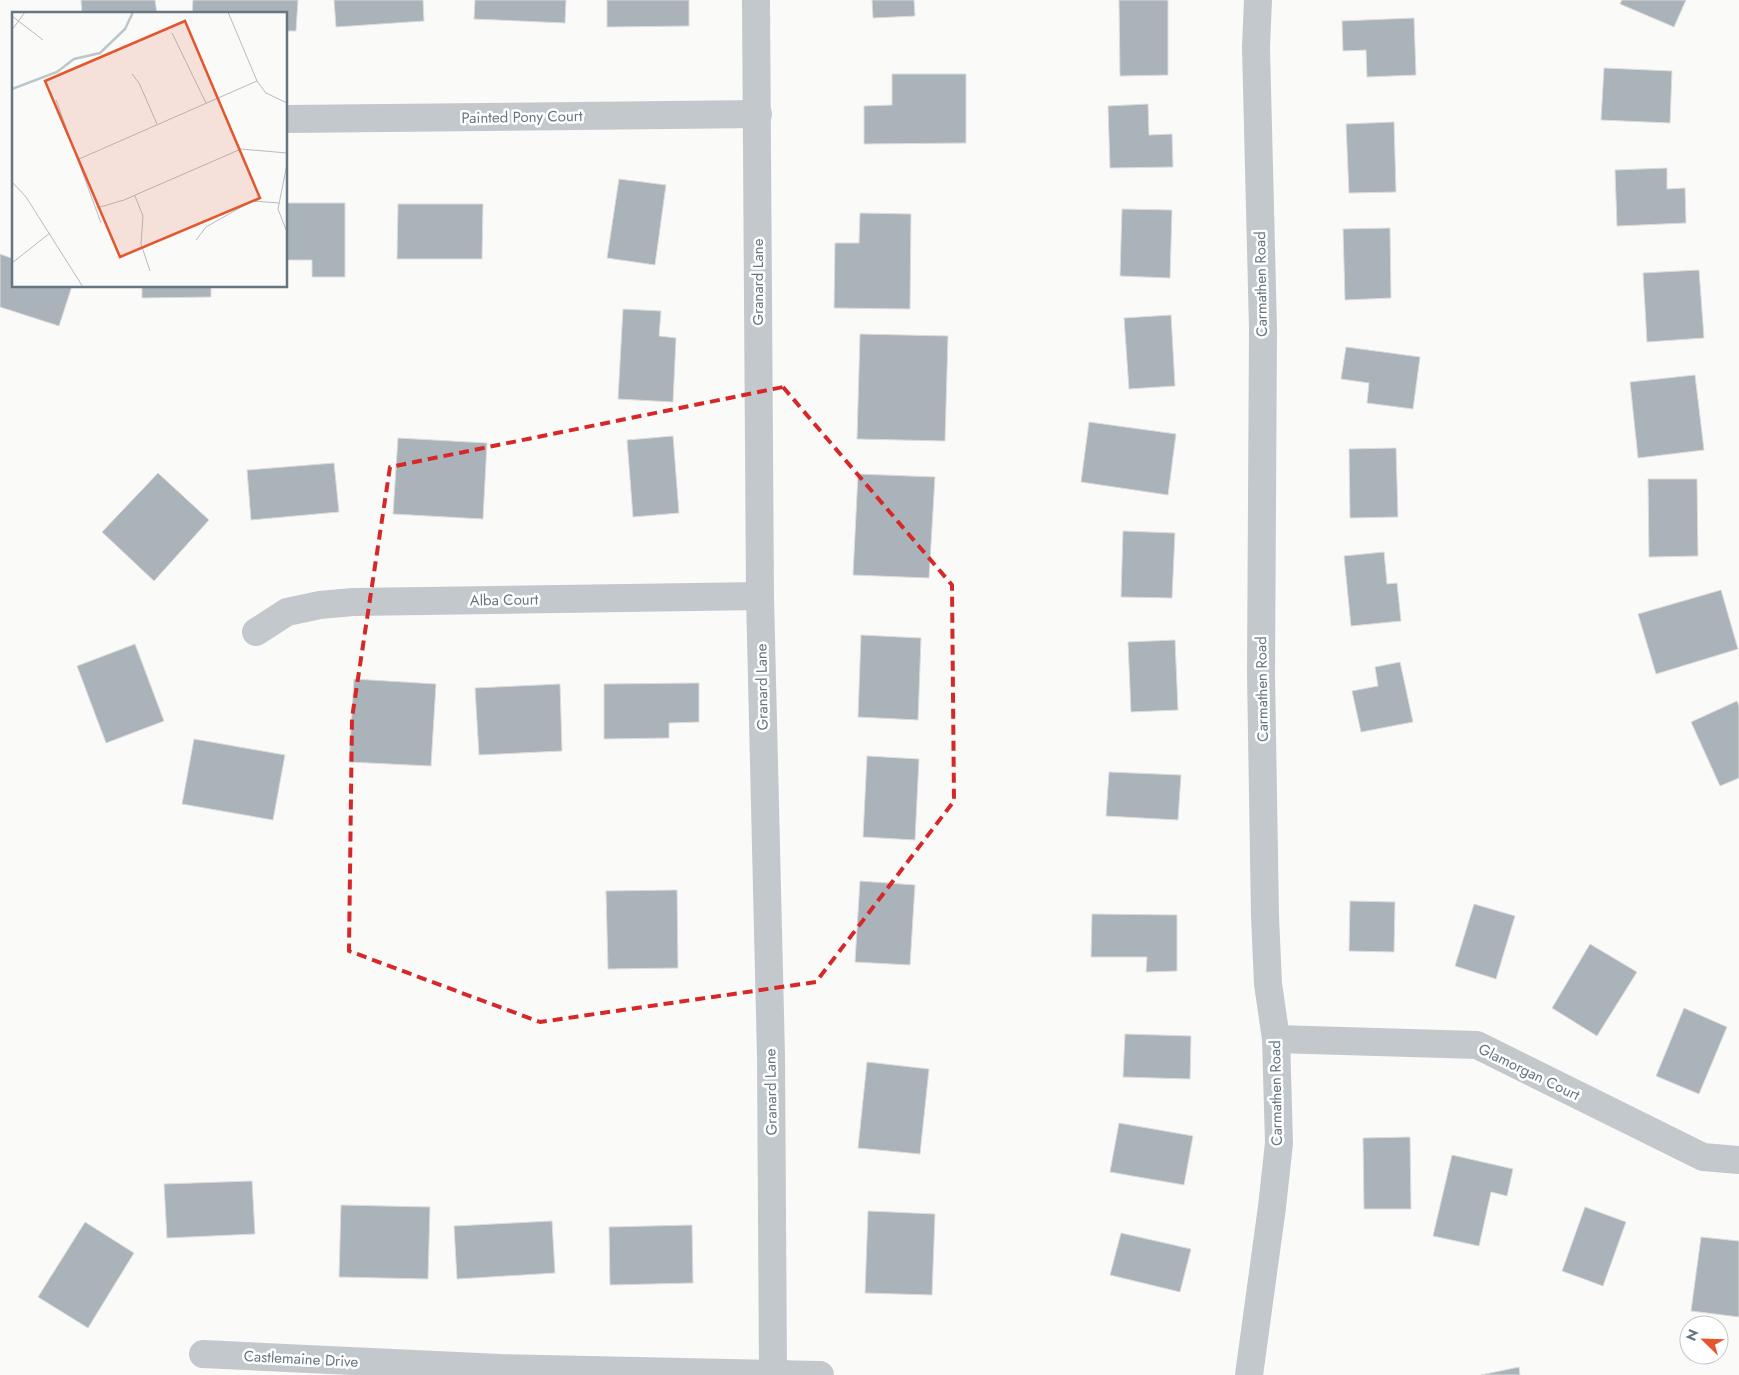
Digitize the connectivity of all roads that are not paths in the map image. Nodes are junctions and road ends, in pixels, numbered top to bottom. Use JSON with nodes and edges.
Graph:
{"nodes":[{"id":1,"x":756,"y":0,"type":"edge"},
{"id":2,"x":1258,"y":0,"type":"edge"},
{"id":3,"x":758,"y":114,"type":"junction"},
{"id":4,"x":288,"y":119,"type":"edge"},
{"id":5,"x":760,"y":596,"type":"junction"},
{"id":6,"x":256,"y":632,"type":"dead end"},
{"id":7,"x":1276,"y":1039,"type":"junction"},
{"id":8,"x":1739,"y":1160,"type":"edge"},
{"id":9,"x":202,"y":1354,"type":"dead end"},
{"id":10,"x":773,"y":1373,"type":"junction"},
{"id":11,"x":820,"y":1375,"type":"edge"},
{"id":12,"x":1249,"y":1375,"type":"edge"}],
"edges":[{"from":1,"to":3,"type":"street","name":"Granard Lane"},
{"from":2,"to":7,"type":"street","name":"Carmathen Road"},
{"from":3,"to":4,"type":"street","name":"Painted Pony Court"},
{"from":3,"to":5,"type":"street","name":"Granard Lane"},
{"from":5,"to":6,"type":"street","name":"Alba Court"},
{"from":5,"to":10,"type":"street","name":"Granard Lane"},
{"from":7,"to":8,"type":"street","name":"Glamorgan Court"},
{"from":7,"to":12,"type":"street","name":"Carmathen Road"},
{"from":9,"to":10,"type":"street","name":"Castlemaine Drive"},
{"from":10,"to":11,"type":"street","name":"Castlemaine Drive"}]}
